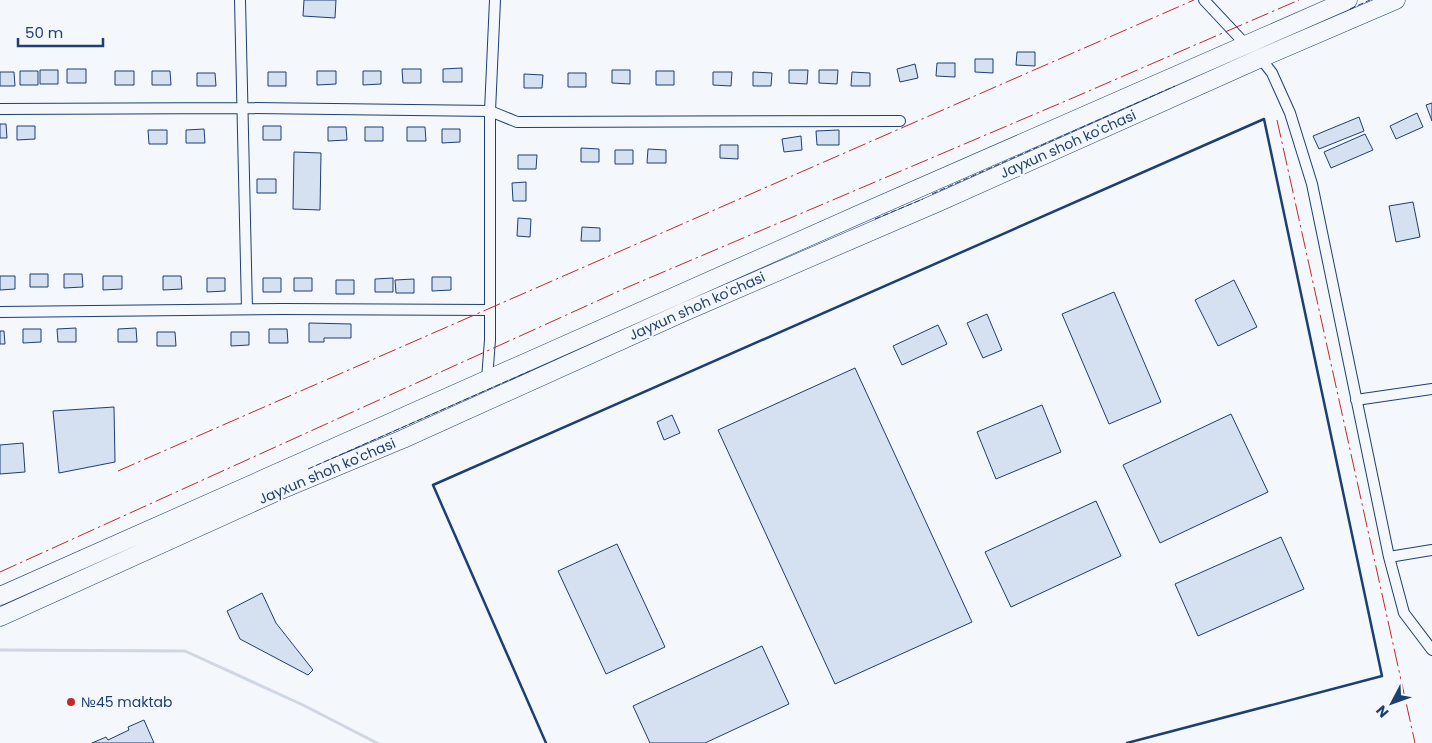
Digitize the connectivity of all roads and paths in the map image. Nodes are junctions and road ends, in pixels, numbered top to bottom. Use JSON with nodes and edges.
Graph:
{"nodes":[{"id":1,"x":240,"y":0,"type":"edge"},
{"id":2,"x":495,"y":0,"type":"edge"},
{"id":3,"x":1204,"y":0,"type":"edge"},
{"id":4,"x":1348,"y":0,"type":"edge"},
{"id":5,"x":1396,"y":0,"type":"edge"},
{"id":6,"x":1246,"y":46,"type":"junction"},
{"id":7,"x":1261,"y":58,"type":"junction"},
{"id":8,"x":244,"y":108,"type":"junction"},
{"id":9,"x":0,"y":109,"type":"edge"},
{"id":10,"x":490,"y":111,"type":"junction"},
{"id":11,"x":900,"y":121,"type":"dead end"},
{"id":12,"x":247,"y":309,"type":"junction"},
{"id":13,"x":489,"y":310,"type":"junction"},
{"id":14,"x":0,"y":312,"type":"edge"},
{"id":15,"x":487,"y":379,"type":"junction"},
{"id":16,"x":1432,"y":389,"type":"edge"},
{"id":17,"x":1356,"y":400,"type":"junction"},
{"id":18,"x":1432,"y":550,"type":"edge"},
{"id":19,"x":1389,"y":557,"type":"junction"},
{"id":20,"x":0,"y":596,"type":"edge"},
{"id":21,"x":0,"y":617,"type":"edge"},
{"id":22,"x":1432,"y":650,"type":"edge"}],
"edges":[{"from":1,"to":8,"type":"street"},
{"from":2,"to":10,"type":"street"},
{"from":3,"to":6,"type":"street"},
{"from":4,"to":6,"type":"highway","name":"Jayxun shoh ko'chasi"},
{"from":5,"to":7,"type":"highway","name":"Jayxun shoh ko'chasi"},
{"from":6,"to":7,"type":"street"},
{"from":6,"to":15,"type":"highway","name":"Jayxun shoh ko'chasi"},
{"from":7,"to":17,"type":"street"},
{"from":7,"to":21,"type":"highway","name":"Jayxun shoh ko'chasi"},
{"from":8,"to":9,"type":"street"},
{"from":8,"to":10,"type":"street"},
{"from":8,"to":12,"type":"street"},
{"from":10,"to":11,"type":"street"},
{"from":10,"to":13,"type":"street"},
{"from":12,"to":13,"type":"street"},
{"from":12,"to":14,"type":"street"},
{"from":13,"to":15,"type":"street"},
{"from":15,"to":20,"type":"highway","name":"Jayxun shoh ko'chasi"},
{"from":16,"to":17,"type":"street"},
{"from":17,"to":19,"type":"street"},
{"from":18,"to":19,"type":"street"},
{"from":19,"to":22,"type":"street"}]}
